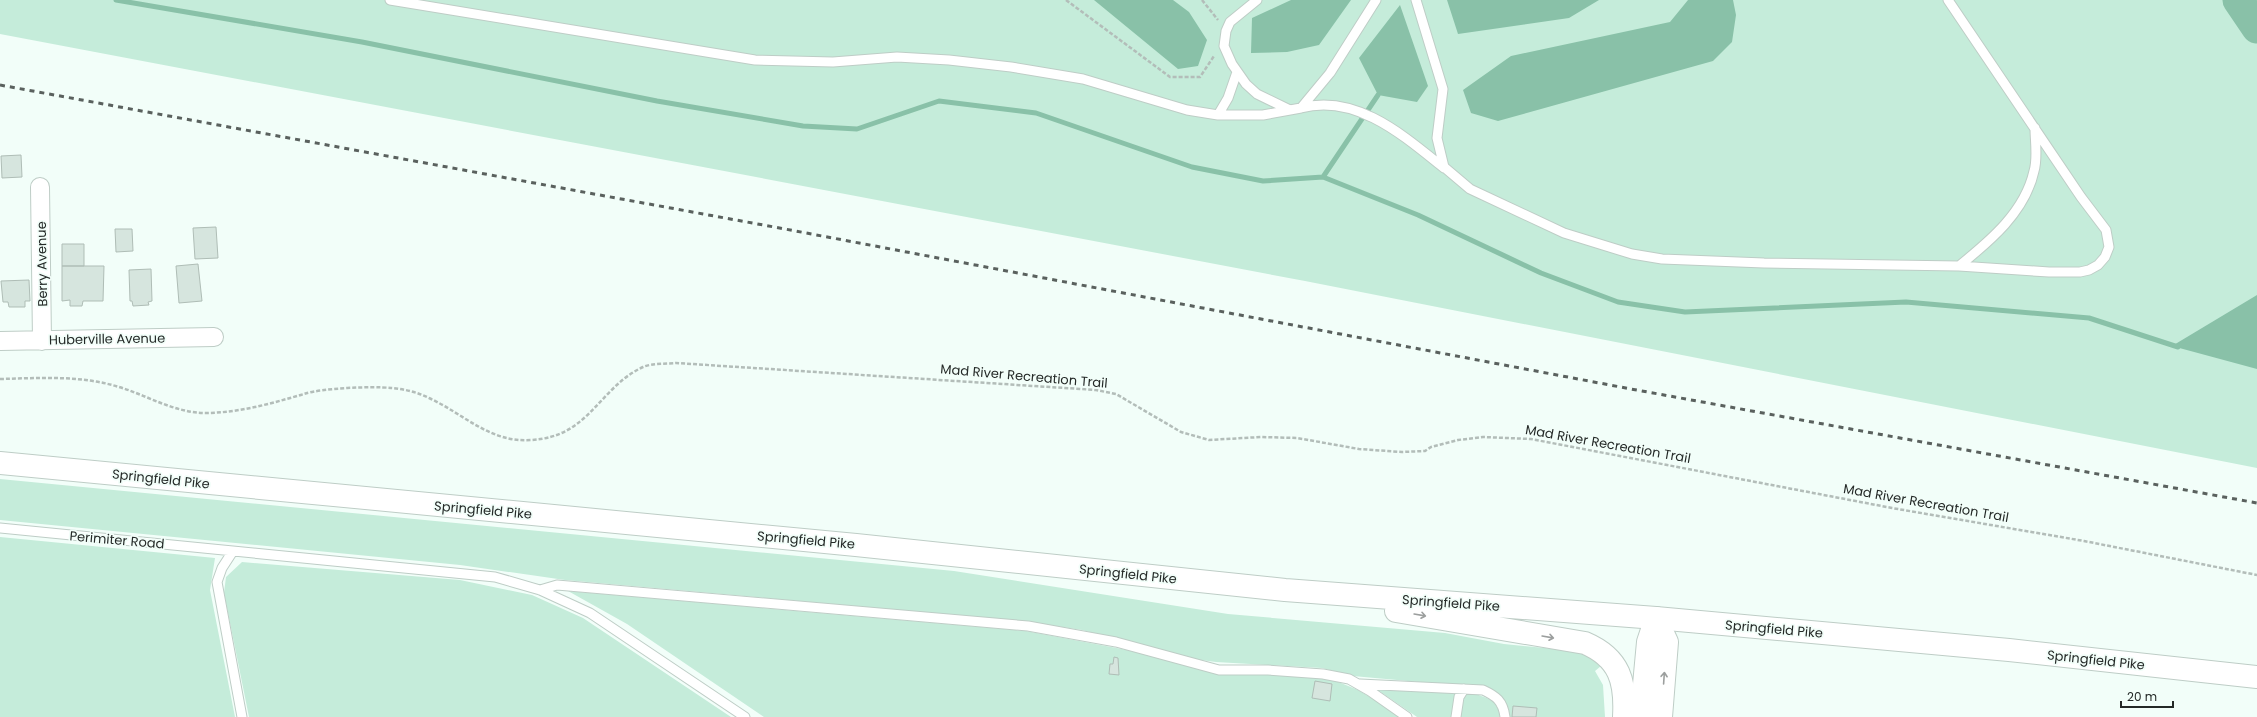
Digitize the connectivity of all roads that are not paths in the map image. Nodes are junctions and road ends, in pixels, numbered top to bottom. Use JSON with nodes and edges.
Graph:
{"nodes":[{"id":1,"x":390,"y":0,"type":"edge"},
{"id":2,"x":1257,"y":0,"type":"edge"},
{"id":3,"x":1376,"y":0,"type":"edge"},
{"id":4,"x":1416,"y":0,"type":"edge"},
{"id":5,"x":1948,"y":0,"type":"edge"},
{"id":6,"x":1237,"y":72,"type":"junction"},
{"id":7,"x":1301,"y":108,"type":"junction"},
{"id":8,"x":1290,"y":110,"type":"junction"},
{"id":9,"x":1218,"y":115,"type":"junction"},
{"id":10,"x":2035,"y":128,"type":"junction"},
{"id":11,"x":1448,"y":171,"type":"junction"},
{"id":12,"x":40,"y":187,"type":"dead end"},
{"id":13,"x":1959,"y":266,"type":"junction"},
{"id":14,"x":214,"y":337,"type":"dead end"},
{"id":15,"x":42,"y":340,"type":"junction"},
{"id":16,"x":0,"y":341,"type":"edge"},
{"id":17,"x":0,"y":463,"type":"edge"},
{"id":18,"x":0,"y":528,"type":"edge"},
{"id":19,"x":233,"y":551,"type":"junction"},
{"id":20,"x":540,"y":590,"type":"junction"},
{"id":21,"x":1285,"y":590,"type":"junction"},
{"id":22,"x":1656,"y":618,"type":"junction"},
{"id":23,"x":2257,"y":678,"type":"edge"},
{"id":24,"x":1358,"y":684,"type":"junction"},
{"id":25,"x":1464,"y":689,"type":"junction"},
{"id":26,"x":242,"y":717,"type":"edge"},
{"id":27,"x":745,"y":717,"type":"edge"},
{"id":28,"x":1407,"y":717,"type":"edge"},
{"id":29,"x":1456,"y":717,"type":"edge"},
{"id":30,"x":1505,"y":717,"type":"edge"},
{"id":31,"x":1624,"y":717,"type":"edge"},
{"id":32,"x":1641,"y":717,"type":"edge"},
{"id":33,"x":1662,"y":717,"type":"edge"}],
"edges":[{"from":1,"to":9,"type":"lane"},
{"from":2,"to":6,"type":"lane"},
{"from":3,"to":7,"type":"lane"},
{"from":4,"to":11,"type":"lane"},
{"from":5,"to":10,"type":"lane"},
{"from":6,"to":8,"type":"lane"},
{"from":6,"to":9,"type":"lane"},
{"from":7,"to":8,"type":"lane"},
{"from":7,"to":11,"type":"lane"},
{"from":8,"to":9,"type":"lane"},
{"from":10,"to":13,"type":"lane"},
{"from":10,"to":13,"type":"lane"},
{"from":11,"to":13,"type":"lane"},
{"from":12,"to":15,"type":"street","name":"Berry Avenue"},
{"from":14,"to":15,"type":"street","name":"Huberville Avenue"},
{"from":15,"to":16,"type":"street","name":"Huberville Avenue"},
{"from":17,"to":21,"type":"main road","name":"Springfield Pike"},
{"from":18,"to":19,"type":"lane","name":"Perimiter Road"},
{"from":19,"to":20,"type":"lane","name":"Perimiter Road"},
{"from":19,"to":26,"type":"lane"},
{"from":20,"to":24,"type":"lane"},
{"from":20,"to":27,"type":"lane","name":"Perimiter Road"},
{"from":21,"to":22,"type":"main road","name":"Springfield Pike"},
{"from":21,"to":31,"type":"main road","one_way":true},
{"from":22,"to":23,"type":"main road","name":"Springfield Pike"},
{"from":22,"to":32,"type":"main road"},
{"from":33,"to":22,"type":"main road","one_way":true},
{"from":24,"to":25,"type":"lane"},
{"from":24,"to":28,"type":"lane"},
{"from":25,"to":29,"type":"lane"},
{"from":25,"to":30,"type":"lane"}]}
